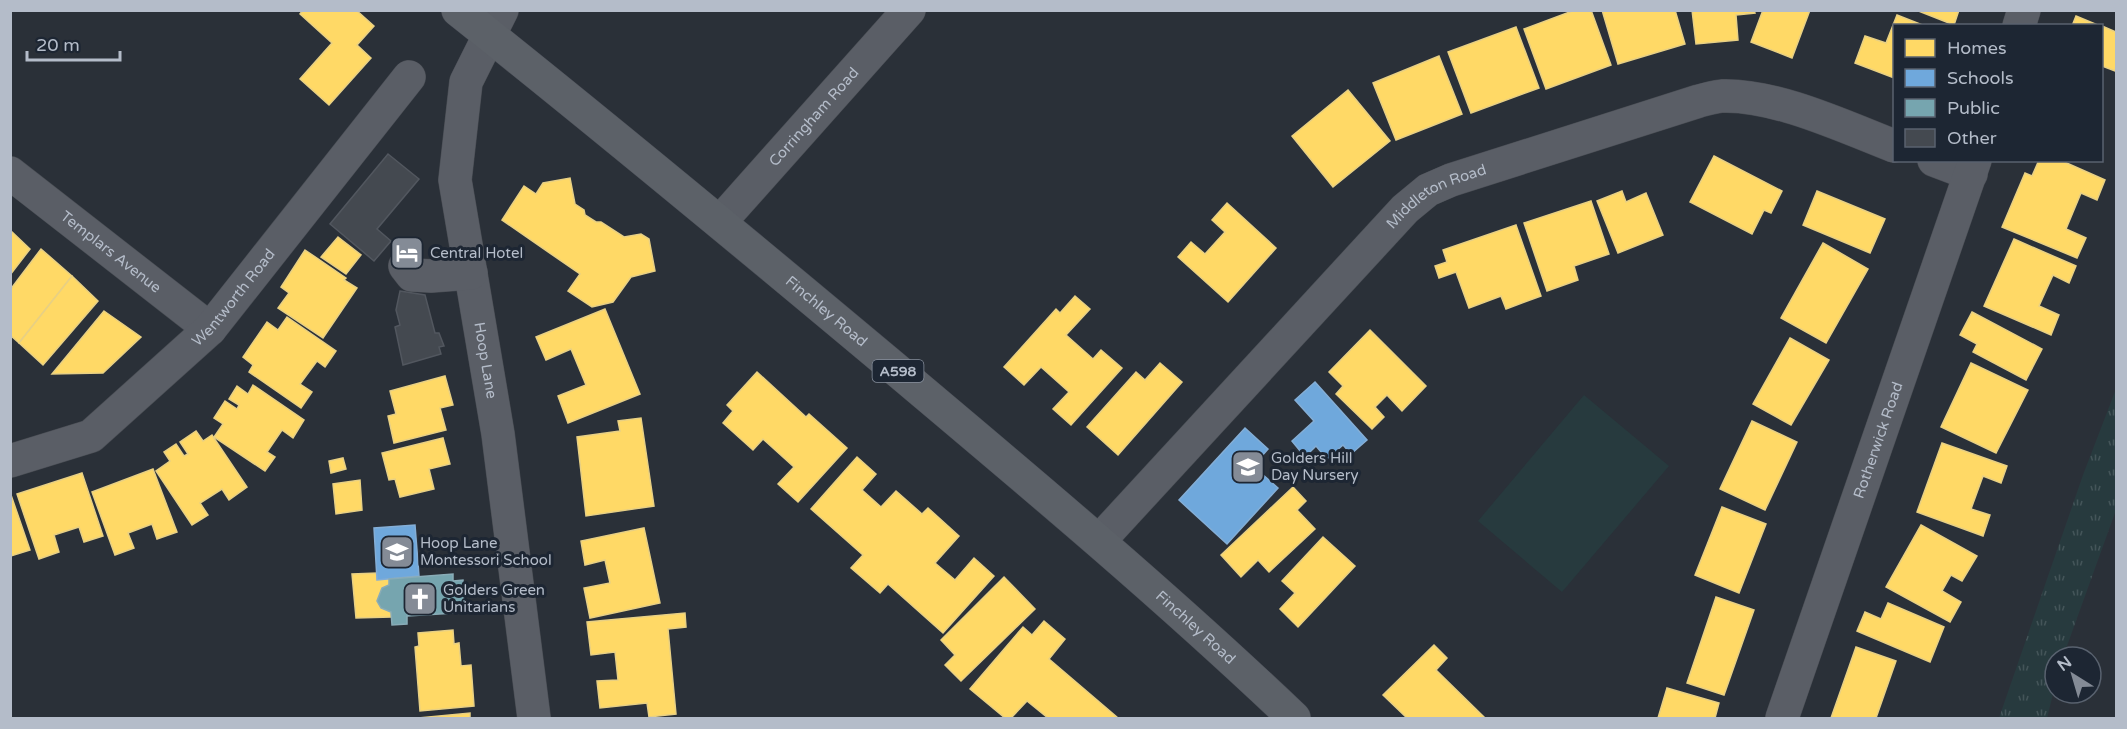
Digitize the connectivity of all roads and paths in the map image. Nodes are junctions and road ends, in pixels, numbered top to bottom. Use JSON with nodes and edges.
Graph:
{"nodes":[{"id":1,"x":458,"y":10,"type":"edge"},
{"id":2,"x":909,"y":10,"type":"edge"},
{"id":3,"x":496,"y":23,"type":"edge"},
{"id":4,"x":409,"y":76,"type":"dead end"},
{"id":5,"x":1893,"y":146,"type":"edge"},
{"id":6,"x":1945,"y":162,"type":"edge"},
{"id":7,"x":1973,"y":167,"type":"edge"},
{"id":8,"x":10,"y":173,"type":"edge"},
{"id":9,"x":720,"y":222,"type":"junction"},
{"id":10,"x":405,"y":266,"type":"dead end"},
{"id":11,"x":471,"y":273,"type":"junction"},
{"id":12,"x":210,"y":329,"type":"junction"},
{"id":13,"x":10,"y":461,"type":"edge"},
{"id":14,"x":1100,"y":540,"type":"junction"},
{"id":15,"x":534,"y":718,"type":"edge"},
{"id":16,"x":1294,"y":718,"type":"edge"},
{"id":17,"x":1782,"y":718,"type":"edge"}],
"edges":[{"from":1,"to":3,"type":"main road","name":"Finchley Road","number":"A598"},
{"from":2,"to":9,"type":"street","name":"Corringham Road"},
{"from":3,"to":9,"type":"main road","name":"Finchley Road","number":"A598"},
{"from":3,"to":11,"type":"street","name":"Hoop Lane"},
{"from":4,"to":12,"type":"street","name":"Wentworth Road"},
{"from":5,"to":14,"type":"street","name":"Middleton Road"},
{"from":6,"to":7,"type":"street"},
{"from":7,"to":17,"type":"street","name":"Rotherwick Road"},
{"from":8,"to":12,"type":"street","name":"Templars Avenue"},
{"from":9,"to":14,"type":"main road","name":"Finchley Road","number":"A598"},
{"from":10,"to":11,"type":"street"},
{"from":11,"to":15,"type":"street","name":"Hoop Lane"},
{"from":12,"to":13,"type":"street","name":"Wentworth Road"},
{"from":14,"to":16,"type":"main road","name":"Finchley Road","number":"A598"}]}
